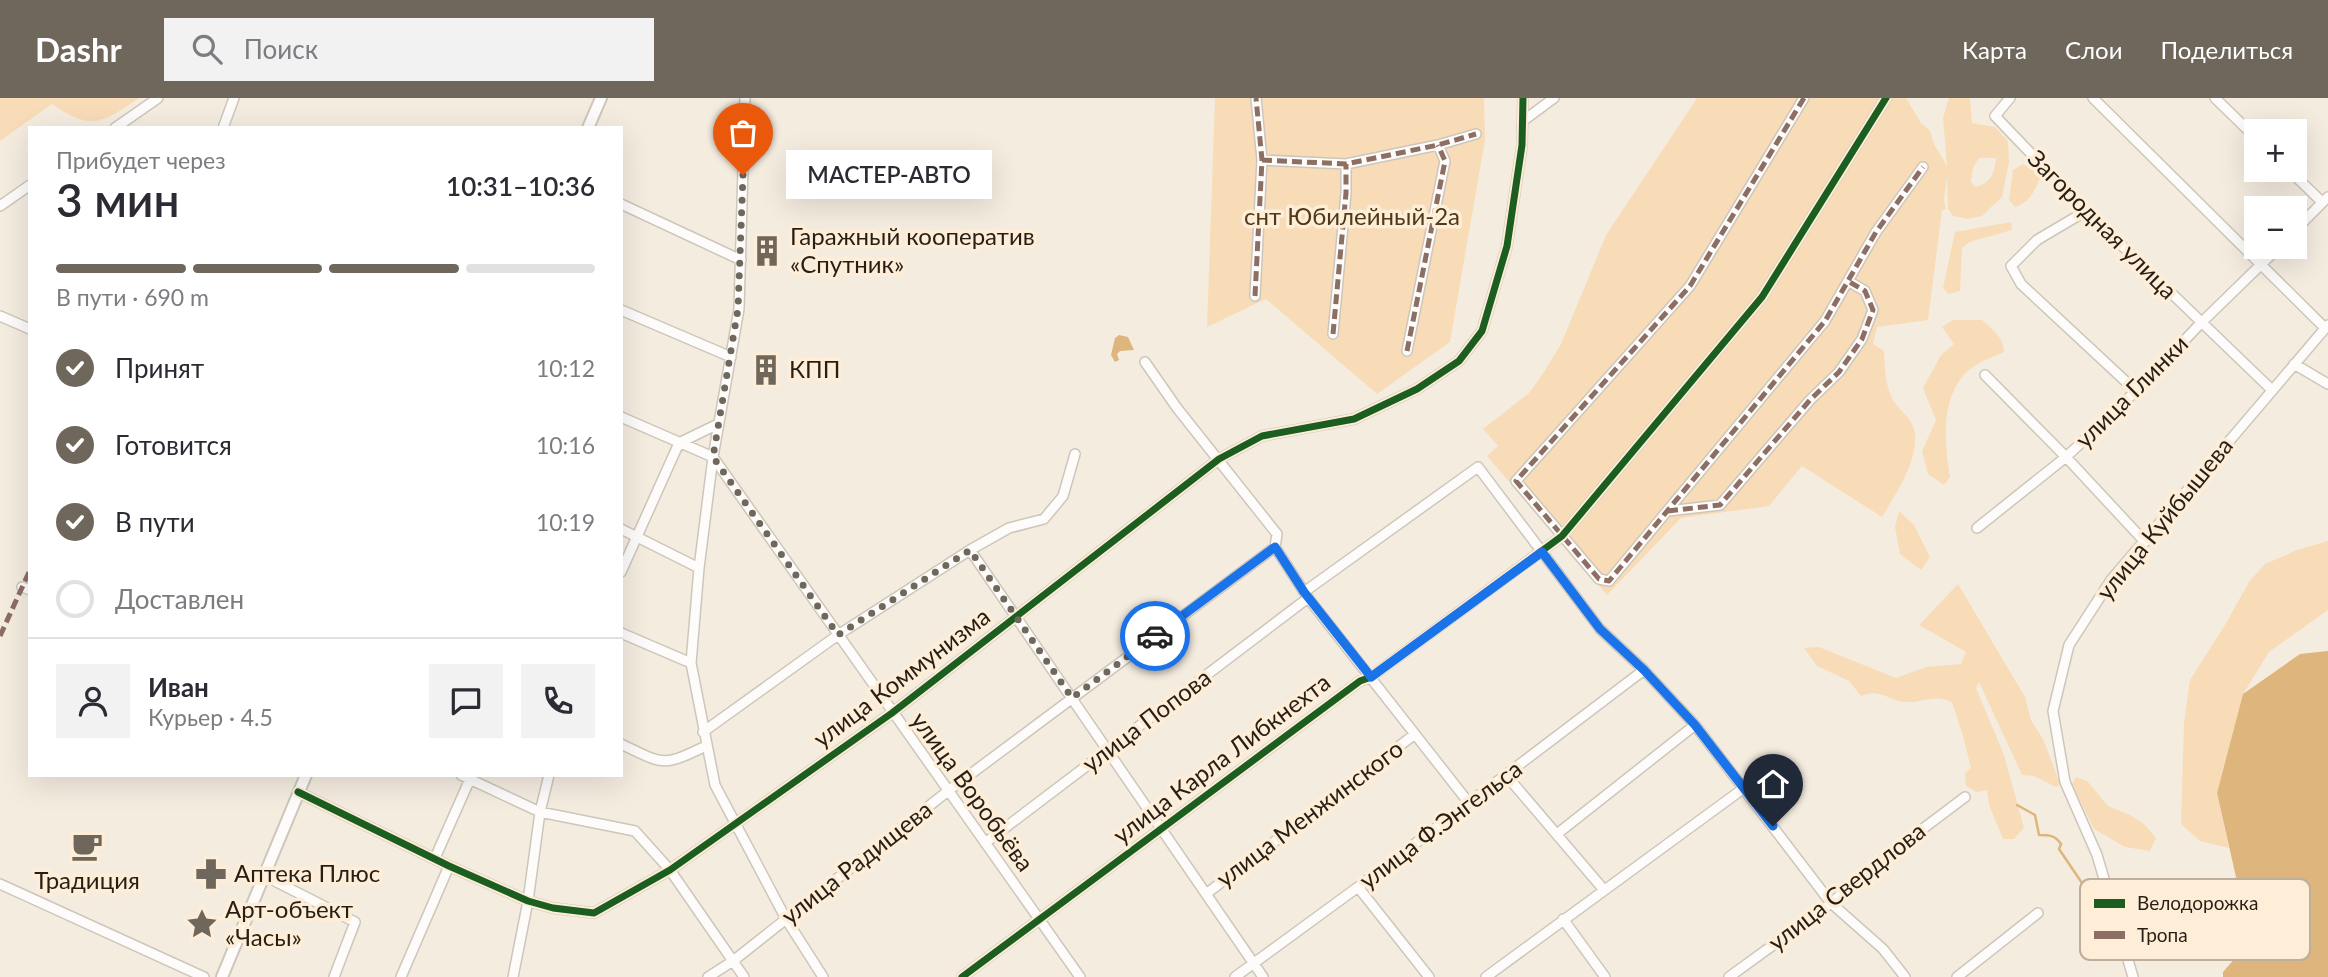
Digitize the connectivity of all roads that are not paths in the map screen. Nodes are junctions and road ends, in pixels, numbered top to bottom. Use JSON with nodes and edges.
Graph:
{"nodes":[{"id":1,"x":158,"y":98,"type":"edge"},
{"id":2,"x":234,"y":98,"type":"edge"},
{"id":3,"x":601,"y":98,"type":"edge"},
{"id":4,"x":746,"y":98,"type":"edge"},
{"id":5,"x":1256,"y":98,"type":"edge"},
{"id":6,"x":1523,"y":98,"type":"edge"},
{"id":7,"x":1554,"y":98,"type":"edge"},
{"id":8,"x":1804,"y":98,"type":"edge"},
{"id":9,"x":1886,"y":98,"type":"edge"},
{"id":10,"x":2010,"y":98,"type":"edge"},
{"id":11,"x":2093,"y":98,"type":"edge"},
{"id":12,"x":2215,"y":98,"type":"edge"},
{"id":13,"x":1523,"y":121,"type":"junction"},
{"id":14,"x":118,"y":126,"type":"edge"},
{"id":15,"x":224,"y":126,"type":"edge"},
{"id":16,"x":589,"y":126,"type":"edge"},
{"id":17,"x":2244,"y":126,"type":"edge"},
{"id":18,"x":1476,"y":134,"type":"dead end"},
{"id":19,"x":1438,"y":145,"type":"junction"},
{"id":20,"x":1262,"y":160,"type":"junction"},
{"id":21,"x":1346,"y":164,"type":"junction"},
{"id":22,"x":1923,"y":167,"type":"dead end"},
{"id":23,"x":2303,"y":182,"type":"edge"},
{"id":24,"x":28,"y":186,"type":"edge"},
{"id":25,"x":2325,"y":200,"type":"edge"},
{"id":26,"x":623,"y":205,"type":"edge"},
{"id":27,"x":0,"y":206,"type":"edge"},
{"id":28,"x":2086,"y":211,"type":"junction"},
{"id":29,"x":2307,"y":218,"type":"edge"},
{"id":30,"x":2267,"y":259,"type":"edge"},
{"id":31,"x":741,"y":260,"type":"junction"},
{"id":32,"x":2262,"y":264,"type":"junction"},
{"id":33,"x":1848,"y":281,"type":"junction"},
{"id":34,"x":1255,"y":296,"type":"dead end"},
{"id":35,"x":623,"y":311,"type":"edge"},
{"id":36,"x":0,"y":316,"type":"edge"},
{"id":37,"x":2201,"y":323,"type":"junction"},
{"id":38,"x":2327,"y":327,"type":"edge"},
{"id":39,"x":28,"y":328,"type":"edge"},
{"id":40,"x":1333,"y":334,"type":"dead end"},
{"id":41,"x":1407,"y":351,"type":"dead end"},
{"id":42,"x":732,"y":357,"type":"junction"},
{"id":43,"x":1145,"y":362,"type":"dead end"},
{"id":44,"x":2294,"y":364,"type":"junction"},
{"id":45,"x":1985,"y":375,"type":"dead end"},
{"id":46,"x":2328,"y":384,"type":"edge"},
{"id":47,"x":2272,"y":390,"type":"junction"},
{"id":48,"x":2136,"y":391,"type":"junction"},
{"id":49,"x":623,"y":418,"type":"edge"},
{"id":50,"x":718,"y":424,"type":"junction"},
{"id":51,"x":679,"y":443,"type":"junction"},
{"id":52,"x":1075,"y":454,"type":"dead end"},
{"id":53,"x":713,"y":457,"type":"junction"},
{"id":54,"x":2066,"y":457,"type":"junction"},
{"id":55,"x":1219,"y":459,"type":"junction"},
{"id":56,"x":1668,"y":511,"type":"junction"},
{"id":57,"x":1977,"y":528,"type":"dead end"},
{"id":58,"x":623,"y":530,"type":"edge"},
{"id":59,"x":1562,"y":536,"type":"junction"},
{"id":60,"x":637,"y":537,"type":"junction"},
{"id":61,"x":2145,"y":541,"type":"junction"},
{"id":62,"x":1275,"y":547,"type":"junction"},
{"id":63,"x":970,"y":550,"type":"junction"},
{"id":64,"x":1542,"y":552,"type":"junction"},
{"id":65,"x":623,"y":568,"type":"edge"},
{"id":66,"x":699,"y":568,"type":"junction"},
{"id":67,"x":1306,"y":595,"type":"junction"},
{"id":68,"x":1016,"y":617,"type":"junction"},
{"id":69,"x":623,"y":634,"type":"edge"},
{"id":70,"x":838,"y":635,"type":"junction"},
{"id":71,"x":691,"y":663,"type":"junction"},
{"id":72,"x":1644,"y":670,"type":"junction"},
{"id":73,"x":1371,"y":677,"type":"junction"},
{"id":74,"x":1072,"y":698,"type":"junction"},
{"id":75,"x":892,"y":713,"type":"junction"},
{"id":76,"x":1695,"y":725,"type":"junction"},
{"id":77,"x":703,"y":732,"type":"junction"},
{"id":78,"x":1415,"y":734,"type":"junction"},
{"id":79,"x":623,"y":745,"type":"edge"},
{"id":80,"x":706,"y":746,"type":"junction"},
{"id":81,"x":1108,"y":751,"type":"junction"},
{"id":82,"x":1506,"y":775,"type":"junction"},
{"id":83,"x":305,"y":777,"type":"edge"},
{"id":84,"x":465,"y":777,"type":"edge"},
{"id":85,"x":549,"y":777,"type":"edge"},
{"id":86,"x":1744,"y":788,"type":"junction"},
{"id":87,"x":298,"y":792,"type":"junction"},
{"id":88,"x":948,"y":792,"type":"junction"},
{"id":89,"x":1965,"y":797,"type":"dead end"},
{"id":90,"x":1469,"y":803,"type":"junction"},
{"id":91,"x":540,"y":812,"type":"junction"},
{"id":92,"x":735,"y":823,"type":"junction"},
{"id":93,"x":1163,"y":828,"type":"junction"},
{"id":94,"x":1557,"y":834,"type":"junction"},
{"id":95,"x":985,"y":843,"type":"junction"},
{"id":96,"x":435,"y":858,"type":"junction"},
{"id":97,"x":449,"y":866,"type":"junction"},
{"id":98,"x":670,"y":870,"type":"junction"},
{"id":99,"x":263,"y":875,"type":"junction"},
{"id":100,"x":2103,"y":879,"type":"edge"},
{"id":101,"x":0,"y":884,"type":"edge"},
{"id":102,"x":1359,"y":887,"type":"junction"},
{"id":103,"x":1604,"y":890,"type":"junction"},
{"id":104,"x":1206,"y":894,"type":"junction"},
{"id":105,"x":528,"y":901,"type":"junction"},
{"id":106,"x":1831,"y":903,"type":"junction"},
{"id":107,"x":2038,"y":913,"type":"dead end"},
{"id":108,"x":786,"y":919,"type":"junction"},
{"id":109,"x":1040,"y":919,"type":"junction"},
{"id":110,"x":1563,"y":919,"type":"junction"},
{"id":111,"x":2128,"y":960,"type":"edge"},
{"id":112,"x":733,"y":961,"type":"junction"},
{"id":113,"x":1253,"y":963,"type":"junction"},
{"id":114,"x":204,"y":977,"type":"edge"},
{"id":115,"x":222,"y":977,"type":"edge"},
{"id":116,"x":334,"y":977,"type":"edge"},
{"id":117,"x":401,"y":977,"type":"edge"},
{"id":118,"x":513,"y":977,"type":"edge"},
{"id":119,"x":708,"y":977,"type":"edge"},
{"id":120,"x":744,"y":977,"type":"edge"},
{"id":121,"x":823,"y":977,"type":"edge"},
{"id":122,"x":962,"y":977,"type":"edge"},
{"id":123,"x":1080,"y":977,"type":"edge"},
{"id":124,"x":1235,"y":977,"type":"edge"},
{"id":125,"x":1263,"y":977,"type":"edge"},
{"id":126,"x":1429,"y":977,"type":"edge"},
{"id":127,"x":1486,"y":977,"type":"edge"},
{"id":128,"x":1605,"y":977,"type":"edge"},
{"id":129,"x":1729,"y":977,"type":"edge"},
{"id":130,"x":1905,"y":977,"type":"edge"},
{"id":131,"x":1957,"y":977,"type":"edge"},
{"id":132,"x":2133,"y":977,"type":"edge"}],
"edges":[{"from":1,"to":14,"type":"street"},
{"from":2,"to":15,"type":"street"},
{"from":3,"to":16,"type":"street"},
{"from":4,"to":31,"type":"street"},
{"from":5,"to":20,"type":"street"},
{"from":6,"to":13,"type":"street","name":"улица Коммунизма"},
{"from":7,"to":13,"type":"street"},
{"from":8,"to":59,"type":"street"},
{"from":9,"to":59,"type":"street","name":"улица Карла Либкнехта"},
{"from":10,"to":28,"type":"street","name":"Загородная улица"},
{"from":11,"to":32,"type":"street"},
{"from":12,"to":17,"type":"street"},
{"from":13,"to":55,"type":"street","name":"улица Коммунизма"},
{"from":18,"to":19,"type":"street"},
{"from":19,"to":21,"type":"street"},
{"from":19,"to":41,"type":"street"},
{"from":20,"to":21,"type":"street"},
{"from":20,"to":34,"type":"street"},
{"from":21,"to":40,"type":"street"},
{"from":22,"to":33,"type":"street"},
{"from":23,"to":25,"type":"street"},
{"from":24,"to":27,"type":"street"},
{"from":25,"to":29,"type":"street"},
{"from":26,"to":31,"type":"street"},
{"from":28,"to":37,"type":"street","name":"Загородная улица"},
{"from":28,"to":48,"type":"street"},
{"from":30,"to":32,"type":"street","name":"улица Глинки"},
{"from":31,"to":42,"type":"street"},
{"from":32,"to":37,"type":"street","name":"улица Глинки"},
{"from":32,"to":38,"type":"street"},
{"from":33,"to":56,"type":"street"},
{"from":33,"to":56,"type":"street"},
{"from":35,"to":42,"type":"street"},
{"from":36,"to":39,"type":"street"},
{"from":37,"to":47,"type":"street","name":"Загородная улица"},
{"from":37,"to":48,"type":"street","name":"улица Глинки"},
{"from":38,"to":44,"type":"street","name":"улица Куйбышева"},
{"from":42,"to":50,"type":"street"},
{"from":43,"to":55,"type":"street"},
{"from":44,"to":46,"type":"street"},
{"from":44,"to":47,"type":"street","name":"улица Куйбышева"},
{"from":45,"to":54,"type":"street"},
{"from":47,"to":61,"type":"street","name":"улица Куйбышева"},
{"from":48,"to":54,"type":"street","name":"улица Глинки"},
{"from":49,"to":51,"type":"street"},
{"from":50,"to":51,"type":"street"},
{"from":50,"to":53,"type":"street"},
{"from":51,"to":53,"type":"street"},
{"from":51,"to":60,"type":"street"},
{"from":52,"to":63,"type":"street"},
{"from":53,"to":66,"type":"street"},
{"from":53,"to":70,"type":"street","name":"улица Воробьёва"},
{"from":54,"to":57,"type":"street","name":"улица Глинки"},
{"from":54,"to":61,"type":"street"},
{"from":55,"to":62,"type":"street"},
{"from":55,"to":68,"type":"street","name":"улица Коммунизма"},
{"from":56,"to":59,"type":"street"},
{"from":58,"to":60,"type":"street"},
{"from":59,"to":64,"type":"street","name":"улица Карла Либкнехта"},
{"from":60,"to":65,"type":"street"},
{"from":60,"to":66,"type":"street"},
{"from":61,"to":100,"type":"street","name":"улица Куйбышева"},
{"from":62,"to":67,"type":"street"},
{"from":62,"to":74,"type":"street","name":"улица Радищева"},
{"from":63,"to":68,"type":"street"},
{"from":63,"to":70,"type":"street"},
{"from":64,"to":67,"type":"street","name":"улица Попова"},
{"from":64,"to":72,"type":"street"},
{"from":64,"to":73,"type":"street","name":"улица Карла Либкнехта"},
{"from":66,"to":71,"type":"street"},
{"from":67,"to":73,"type":"street"},
{"from":67,"to":81,"type":"street","name":"улица Попова"},
{"from":68,"to":74,"type":"street"},
{"from":68,"to":75,"type":"street","name":"улица Коммунизма"},
{"from":69,"to":71,"type":"street"},
{"from":70,"to":75,"type":"street","name":"улица Воробьёва"},
{"from":70,"to":77,"type":"street"},
{"from":71,"to":77,"type":"street"},
{"from":72,"to":76,"type":"street"},
{"from":72,"to":82,"type":"street","name":"улица Ф.Энгельса"},
{"from":73,"to":78,"type":"street"},
{"from":73,"to":93,"type":"street","name":"улица Карла Либкнехта"},
{"from":74,"to":81,"type":"street"},
{"from":74,"to":88,"type":"street","name":"улица Радищева"},
{"from":75,"to":88,"type":"street","name":"улица Воробьёва"},
{"from":75,"to":92,"type":"street","name":"улица Коммунизма"},
{"from":76,"to":86,"type":"street"},
{"from":76,"to":94,"type":"street"},
{"from":77,"to":80,"type":"street"},
{"from":78,"to":90,"type":"street"},
{"from":78,"to":104,"type":"street","name":"улица Менжинского"},
{"from":79,"to":80,"type":"street"},
{"from":80,"to":92,"type":"street"},
{"from":81,"to":93,"type":"street"},
{"from":81,"to":95,"type":"street","name":"улица Попова"},
{"from":82,"to":90,"type":"street","name":"улица Ф.Энгельса"},
{"from":82,"to":94,"type":"street"},
{"from":83,"to":87,"type":"street"},
{"from":84,"to":91,"type":"street"},
{"from":84,"to":96,"type":"street"},
{"from":85,"to":91,"type":"street"},
{"from":86,"to":103,"type":"street"},
{"from":86,"to":106,"type":"street"},
{"from":87,"to":96,"type":"street","name":"улица Коммунизма"},
{"from":87,"to":99,"type":"street"},
{"from":88,"to":95,"type":"street","name":"улица Воробьёва"},
{"from":88,"to":108,"type":"street","name":"улица Радищева"},
{"from":89,"to":106,"type":"street","name":"улица Свердлова"},
{"from":90,"to":102,"type":"street","name":"улица Ф.Энгельса"},
{"from":91,"to":98,"type":"street"},
{"from":91,"to":105,"type":"street"},
{"from":92,"to":98,"type":"street","name":"улица Коммунизма"},
{"from":92,"to":108,"type":"street"},
{"from":93,"to":104,"type":"street"},
{"from":93,"to":109,"type":"street","name":"улица Карла Либкнехта"},
{"from":94,"to":103,"type":"street"},
{"from":95,"to":109,"type":"street","name":"улица Воробьёва"},
{"from":96,"to":97,"type":"street","name":"улица Коммунизма"},
{"from":97,"to":105,"type":"street","name":"улица Коммунизма"},
{"from":97,"to":117,"type":"street"},
{"from":98,"to":105,"type":"street","name":"улица Коммунизма"},
{"from":98,"to":112,"type":"street"},
{"from":99,"to":115,"type":"street"},
{"from":99,"to":116,"type":"street"},
{"from":101,"to":114,"type":"street"},
{"from":102,"to":113,"type":"street","name":"улица Ф.Энгельса"},
{"from":102,"to":126,"type":"street"},
{"from":103,"to":110,"type":"street"},
{"from":104,"to":113,"type":"street"},
{"from":105,"to":118,"type":"street"},
{"from":106,"to":129,"type":"street","name":"улица Свердлова"},
{"from":106,"to":130,"type":"street"},
{"from":107,"to":131,"type":"street"},
{"from":108,"to":112,"type":"street","name":"улица Радищева"},
{"from":108,"to":121,"type":"street"},
{"from":109,"to":122,"type":"street","name":"улица Карла Либкнехта"},
{"from":109,"to":123,"type":"street","name":"улица Воробьёва"},
{"from":110,"to":127,"type":"street"},
{"from":110,"to":128,"type":"street"},
{"from":111,"to":132,"type":"street","name":"улица Куйбышева"},
{"from":112,"to":119,"type":"street","name":"улица Радищева"},
{"from":112,"to":120,"type":"street"},
{"from":113,"to":124,"type":"street","name":"улица Ф.Энгельса"},
{"from":113,"to":125,"type":"street"}]}
